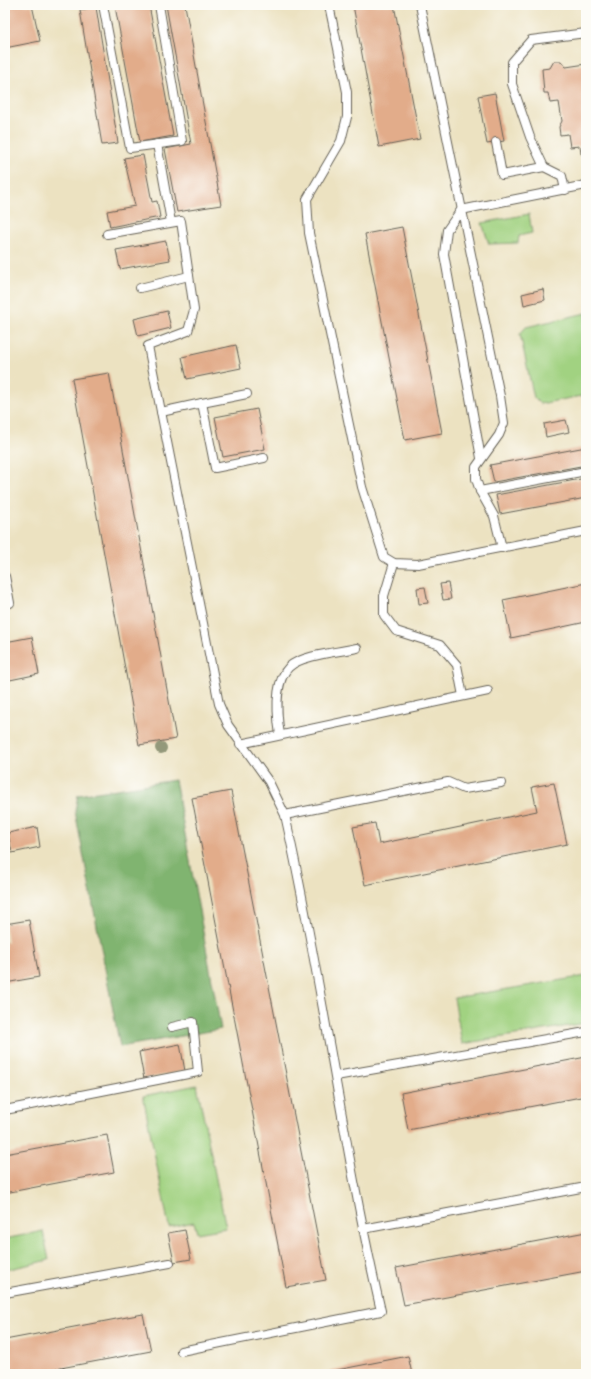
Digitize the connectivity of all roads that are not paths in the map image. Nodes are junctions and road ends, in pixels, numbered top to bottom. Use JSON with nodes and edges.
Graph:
{"nodes":[{"id":1,"x":104,"y":5,"type":"edge"},
{"id":2,"x":159,"y":5,"type":"edge"},
{"id":3,"x":329,"y":5,"type":"edge"},
{"id":4,"x":420,"y":5,"type":"edge"},
{"id":5,"x":586,"y":33,"type":"edge"},
{"id":6,"x":496,"y":142,"type":"dead end"},
{"id":7,"x":157,"y":144,"type":"junction"},
{"id":8,"x":544,"y":167,"type":"junction"},
{"id":9,"x":586,"y":185,"type":"edge"},
{"id":10,"x":565,"y":190,"type":"junction"},
{"id":11,"x":462,"y":210,"type":"junction"},
{"id":12,"x":171,"y":222,"type":"junction"},
{"id":13,"x":107,"y":234,"type":"dead end"},
{"id":14,"x":189,"y":276,"type":"junction"},
{"id":15,"x":140,"y":288,"type":"dead end"},
{"id":16,"x":247,"y":394,"type":"dead end"},
{"id":17,"x":202,"y":403,"type":"junction"},
{"id":18,"x":161,"y":412,"type":"junction"},
{"id":19,"x":264,"y":458,"type":"dead end"},
{"id":20,"x":481,"y":458,"type":"junction"},
{"id":21,"x":586,"y":471,"type":"edge"},
{"id":22,"x":480,"y":491,"type":"junction"},
{"id":23,"x":586,"y":531,"type":"edge"},
{"id":24,"x":502,"y":548,"type":"junction"},
{"id":25,"x":394,"y":563,"type":"junction"},
{"id":26,"x":5,"y":576,"type":"edge"},
{"id":27,"x":5,"y":604,"type":"edge"},
{"id":28,"x":357,"y":648,"type":"dead end"},
{"id":29,"x":488,"y":691,"type":"dead end"},
{"id":30,"x":463,"y":696,"type":"junction"},
{"id":31,"x":280,"y":735,"type":"junction"},
{"id":32,"x":240,"y":744,"type":"junction"},
{"id":33,"x":501,"y":783,"type":"dead end"},
{"id":34,"x":285,"y":815,"type":"junction"},
{"id":35,"x":172,"y":1027,"type":"dead end"},
{"id":36,"x":586,"y":1032,"type":"edge"},
{"id":37,"x":336,"y":1076,"type":"junction"},
{"id":38,"x":5,"y":1110,"type":"edge"},
{"id":39,"x":586,"y":1187,"type":"edge"},
{"id":40,"x":363,"y":1229,"type":"junction"},
{"id":41,"x":170,"y":1262,"type":"dead end"},
{"id":42,"x":5,"y":1293,"type":"edge"},
{"id":43,"x":181,"y":1351,"type":"dead end"}],
"edges":[{"from":1,"to":7,"type":"lane"},
{"from":2,"to":7,"type":"lane"},
{"from":3,"to":25,"type":"lane"},
{"from":4,"to":11,"type":"lane"},
{"from":5,"to":8,"type":"lane"},
{"from":6,"to":8,"type":"lane"},
{"from":7,"to":12,"type":"lane"},
{"from":8,"to":10,"type":"lane"},
{"from":9,"to":10,"type":"lane"},
{"from":10,"to":11,"type":"lane"},
{"from":11,"to":20,"type":"lane"},
{"from":11,"to":20,"type":"lane"},
{"from":12,"to":13,"type":"lane"},
{"from":12,"to":14,"type":"lane"},
{"from":14,"to":15,"type":"lane"},
{"from":14,"to":18,"type":"lane"},
{"from":16,"to":17,"type":"lane"},
{"from":17,"to":18,"type":"lane"},
{"from":17,"to":19,"type":"lane"},
{"from":18,"to":32,"type":"lane"},
{"from":20,"to":22,"type":"lane"},
{"from":21,"to":22,"type":"lane"},
{"from":22,"to":24,"type":"lane"},
{"from":23,"to":24,"type":"lane"},
{"from":24,"to":25,"type":"lane"},
{"from":25,"to":30,"type":"lane"},
{"from":26,"to":27,"type":"lane"},
{"from":28,"to":31,"type":"lane"},
{"from":29,"to":30,"type":"lane"},
{"from":30,"to":31,"type":"lane"},
{"from":31,"to":32,"type":"lane"},
{"from":32,"to":34,"type":"lane"},
{"from":33,"to":34,"type":"lane"},
{"from":34,"to":37,"type":"lane"},
{"from":35,"to":38,"type":"lane"},
{"from":36,"to":37,"type":"lane"},
{"from":37,"to":40,"type":"lane"},
{"from":39,"to":40,"type":"lane"},
{"from":40,"to":43,"type":"lane"},
{"from":41,"to":42,"type":"lane"}]}
